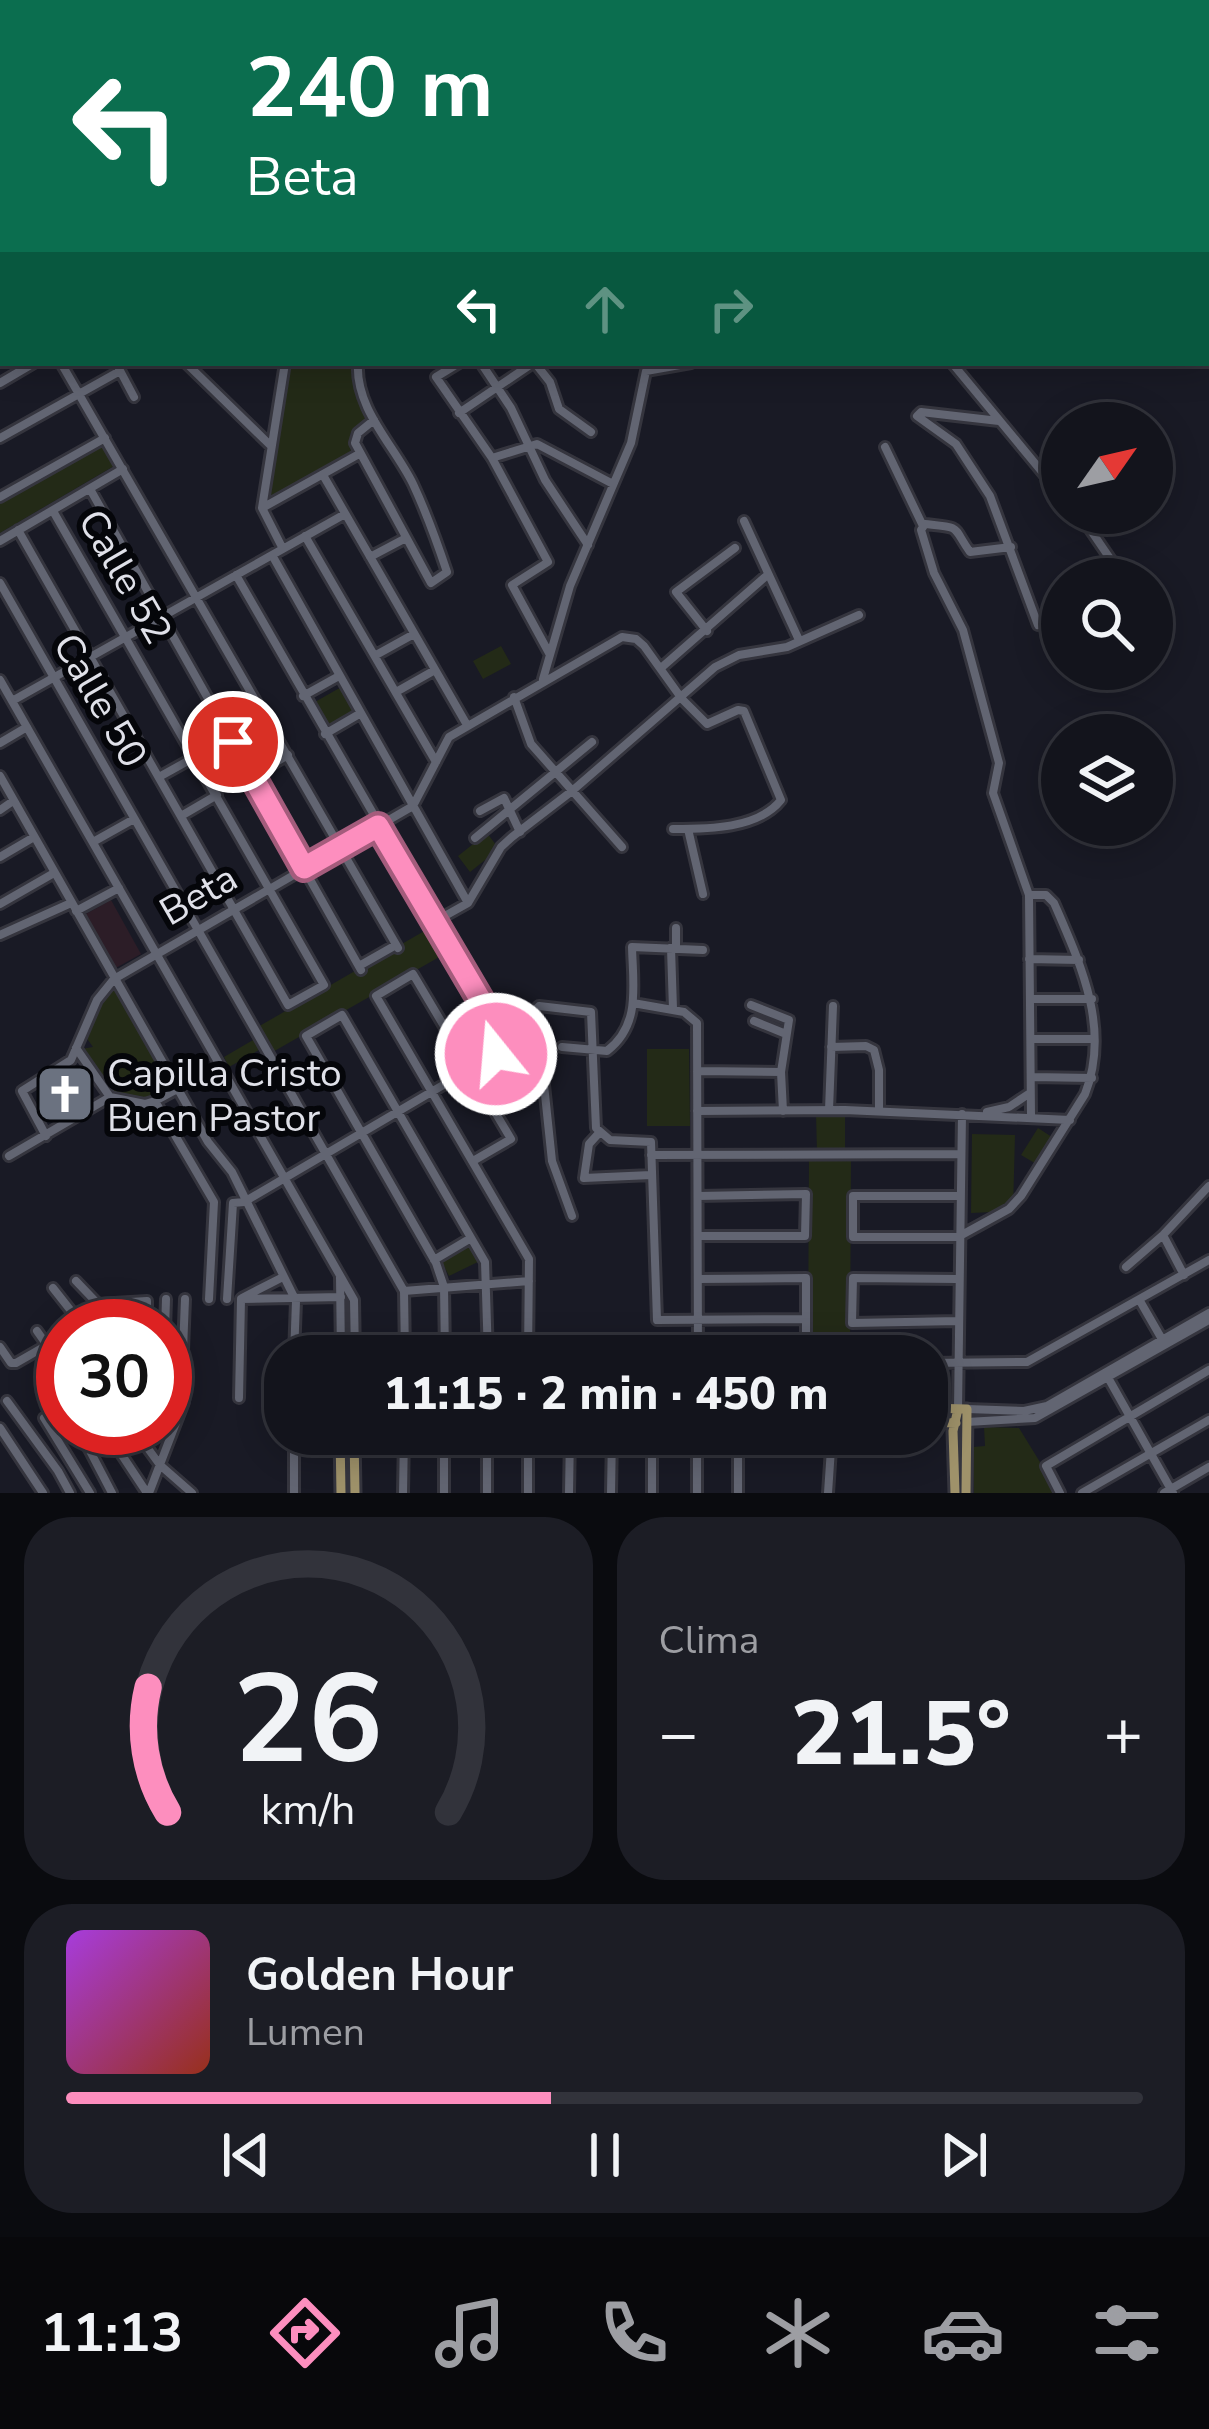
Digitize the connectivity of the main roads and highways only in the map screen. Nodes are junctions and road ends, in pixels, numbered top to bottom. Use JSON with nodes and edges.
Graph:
{"nodes":[{"id":1,"x":948,"y":1409,"type":"edge"},
{"id":2,"x":963,"y":1409,"type":"junction"},
{"id":3,"x":967,"y":1422,"type":"junction"},
{"id":4,"x":948,"y":1423,"type":"edge"},
{"id":5,"x":955,"y":1423,"type":"junction"},
{"id":6,"x":340,"y":1455,"type":"edge"},
{"id":7,"x":354,"y":1455,"type":"edge"},
{"id":8,"x":341,"y":1493,"type":"edge"},
{"id":9,"x":355,"y":1493,"type":"edge"},
{"id":10,"x":955,"y":1493,"type":"edge"},
{"id":11,"x":966,"y":1493,"type":"edge"}],
"edges":[{"from":1,"to":2,"type":"main road"},
{"from":2,"to":3,"type":"main road"},
{"from":2,"to":5,"type":"main road"},
{"from":3,"to":5,"type":"main road"},
{"from":3,"to":11,"type":"main road"},
{"from":4,"to":5,"type":"main road"},
{"from":5,"to":10,"type":"main road"},
{"from":6,"to":8,"type":"main road"},
{"from":7,"to":9,"type":"main road"}]}
